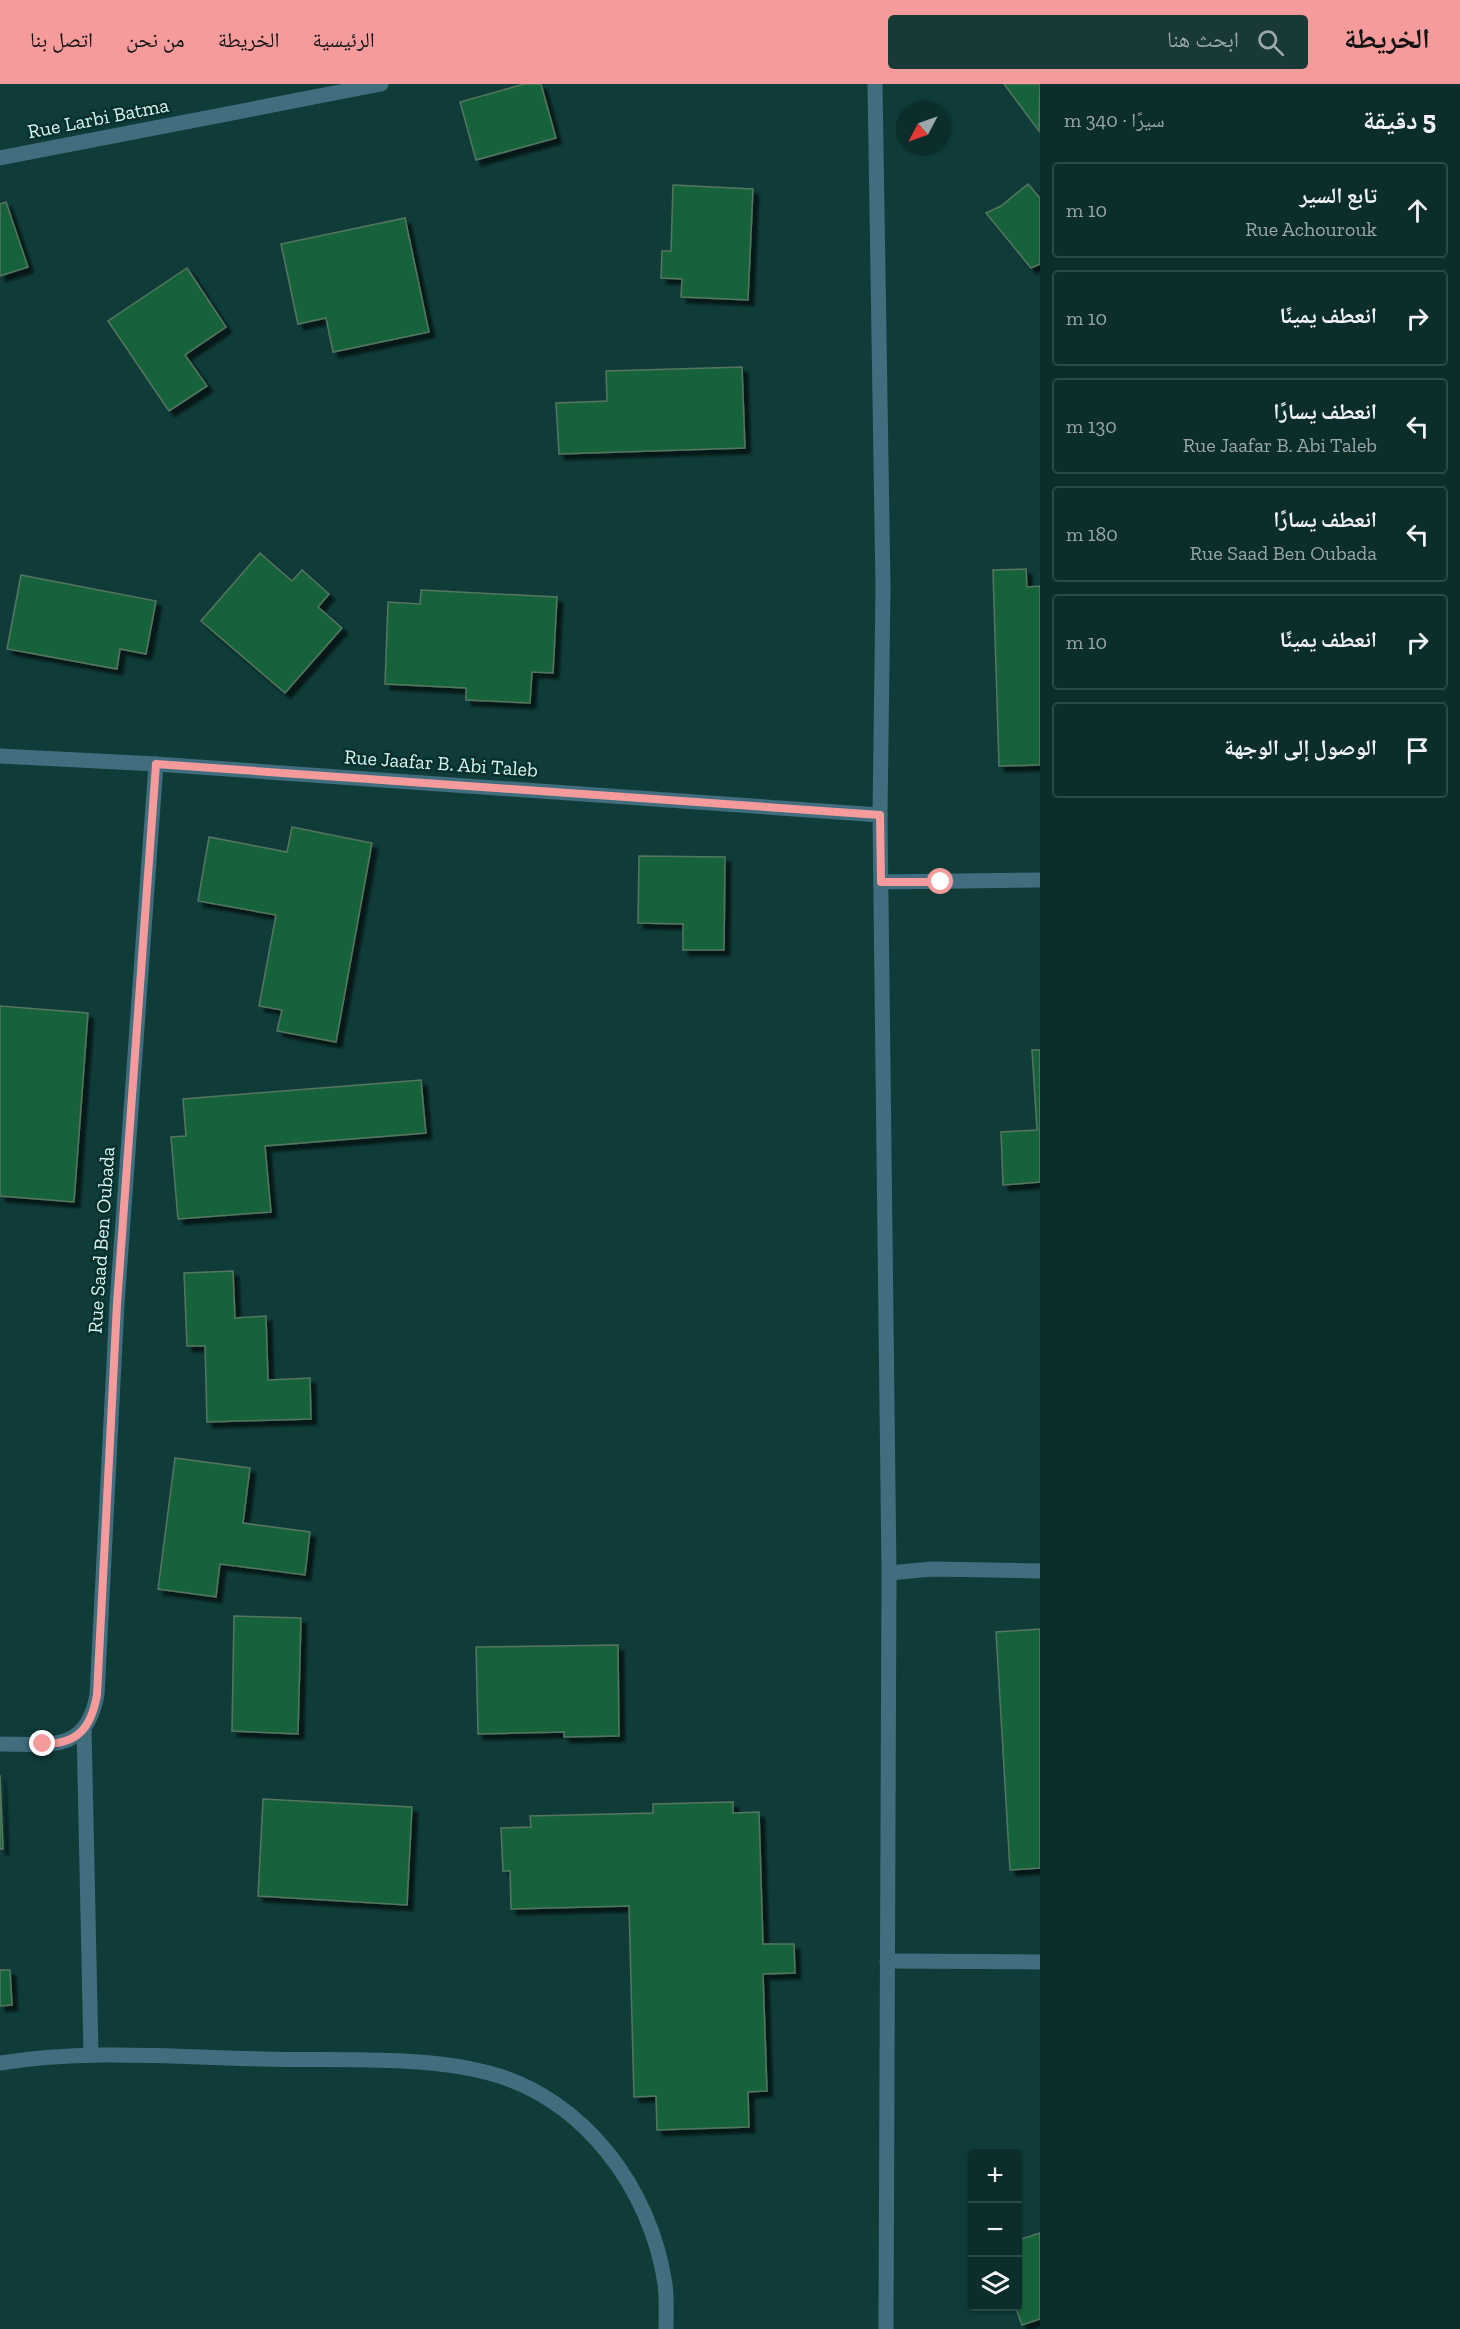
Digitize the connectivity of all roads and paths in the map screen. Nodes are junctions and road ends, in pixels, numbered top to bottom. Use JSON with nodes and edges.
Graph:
{"nodes":[{"id":1,"x":381,"y":84,"type":"edge"},
{"id":2,"x":875,"y":84,"type":"edge"},
{"id":3,"x":0,"y":158,"type":"edge"},
{"id":4,"x":0,"y":756,"type":"edge"},
{"id":5,"x":156,"y":764,"type":"junction"},
{"id":6,"x":880,"y":815,"type":"junction"},
{"id":7,"x":1040,"y":880,"type":"edge"},
{"id":8,"x":881,"y":882,"type":"junction"},
{"id":9,"x":1040,"y":1570,"type":"edge"},
{"id":10,"x":889,"y":1573,"type":"junction"},
{"id":11,"x":87,"y":1723,"type":"junction"},
{"id":12,"x":0,"y":1744,"type":"edge"},
{"id":13,"x":887,"y":1961,"type":"junction"},
{"id":14,"x":1040,"y":1962,"type":"edge"},
{"id":15,"x":91,"y":2054,"type":"junction"},
{"id":16,"x":0,"y":2063,"type":"edge"},
{"id":17,"x":666,"y":2329,"type":"edge"},
{"id":18,"x":886,"y":2329,"type":"edge"}],
"edges":[{"from":1,"to":3,"type":"street","name":"Rue Larbi Batma"},
{"from":2,"to":6,"type":"street"},
{"from":4,"to":5,"type":"street","name":"Rue Jaafar B. Abi Taleb"},
{"from":5,"to":6,"type":"street","name":"Rue Jaafar B. Abi Taleb"},
{"from":5,"to":11,"type":"street","name":"Rue Saad Ben Oubada"},
{"from":6,"to":8,"type":"street"},
{"from":7,"to":8,"type":"street"},
{"from":8,"to":10,"type":"street"},
{"from":9,"to":10,"type":"street"},
{"from":10,"to":13,"type":"street"},
{"from":11,"to":12,"type":"street"},
{"from":11,"to":15,"type":"street","name":"Rue Saad Ben Oubada"},
{"from":13,"to":14,"type":"street"},
{"from":13,"to":18,"type":"street"},
{"from":15,"to":16,"type":"street"},
{"from":15,"to":17,"type":"street"}]}
